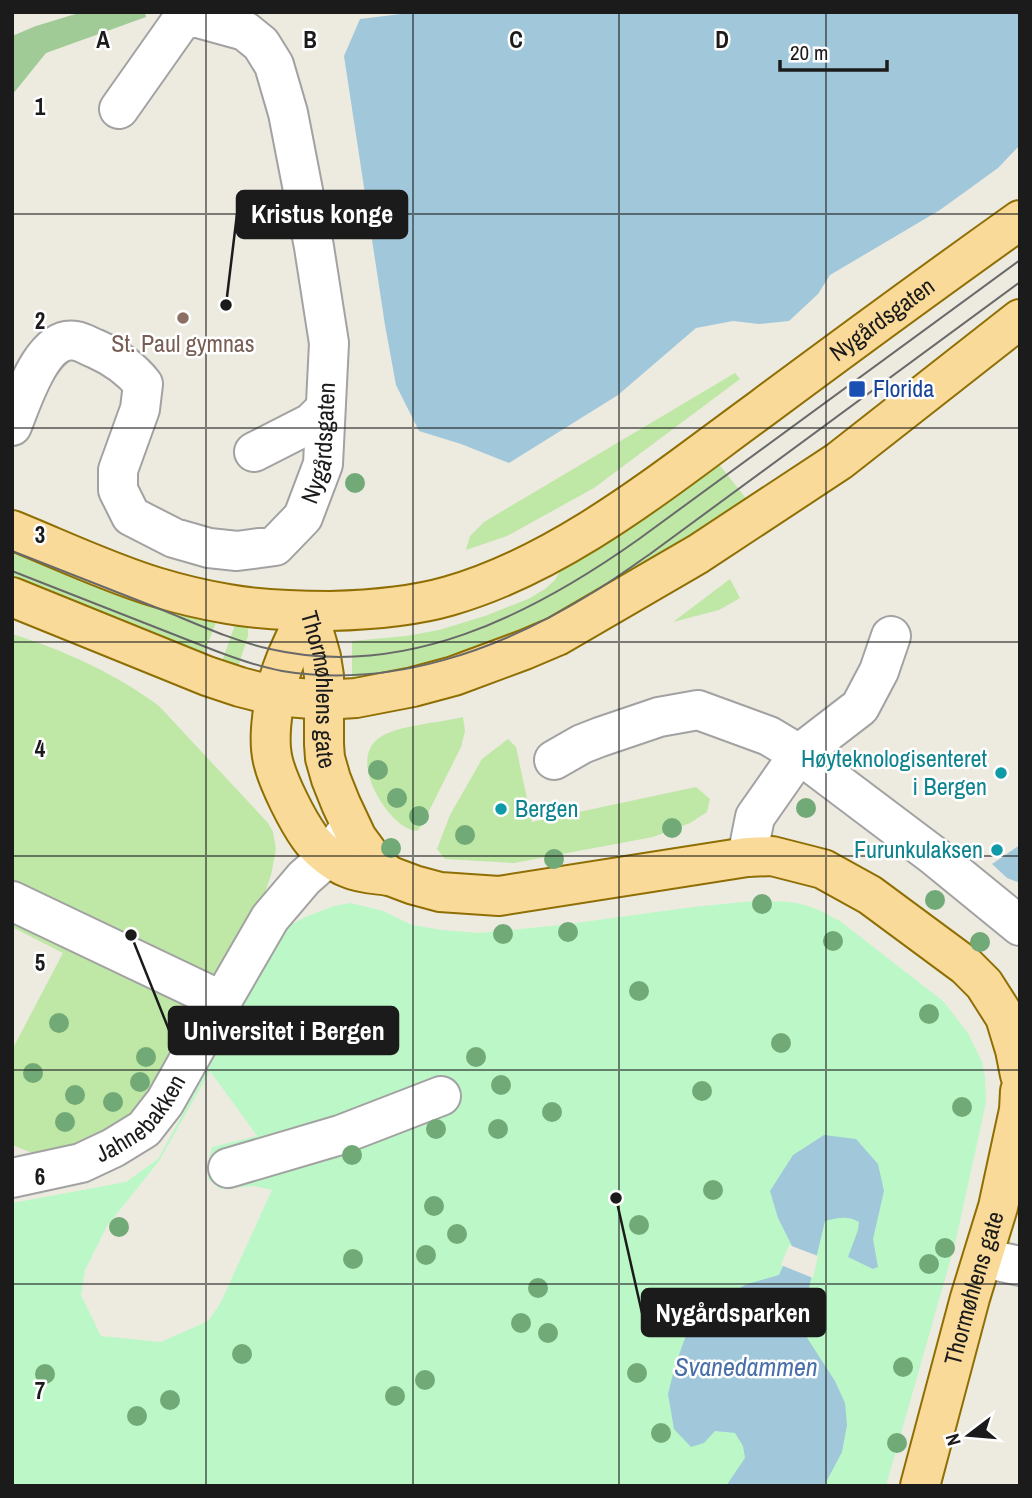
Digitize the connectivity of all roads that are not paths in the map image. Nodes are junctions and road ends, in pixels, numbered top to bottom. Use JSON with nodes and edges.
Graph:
{"nodes":[{"id":1,"x":119,"y":109,"type":"dead end"},
{"id":2,"x":1020,"y":220,"type":"edge"},
{"id":3,"x":1020,"y":319,"type":"edge"},
{"id":4,"x":326,"y":409,"type":"junction"},
{"id":5,"x":12,"y":426,"type":"edge"},
{"id":6,"x":254,"y":453,"type":"dead end"},
{"id":7,"x":12,"y":530,"type":"edge"},
{"id":8,"x":12,"y":597,"type":"edge"},
{"id":9,"x":308,"y":611,"type":"junction"},
{"id":10,"x":891,"y":636,"type":"dead end"},
{"id":11,"x":275,"y":696,"type":"junction"},
{"id":12,"x":324,"y":700,"type":"junction"},
{"id":13,"x":799,"y":754,"type":"junction"},
{"id":14,"x":554,"y":760,"type":"dead end"},
{"id":15,"x":340,"y":841,"type":"junction"},
{"id":16,"x":747,"y":857,"type":"junction"},
{"id":17,"x":12,"y":901,"type":"edge"},
{"id":18,"x":1020,"y":926,"type":"edge"},
{"id":19,"x":222,"y":1001,"type":"junction"},
{"id":20,"x":1020,"y":1075,"type":"edge"},
{"id":21,"x":1020,"y":1091,"type":"edge"},
{"id":22,"x":441,"y":1096,"type":"dead end"},
{"id":23,"x":228,"y":1168,"type":"dead end"},
{"id":24,"x":12,"y":1178,"type":"edge"},
{"id":25,"x":1008,"y":1262,"type":"edge"},
{"id":26,"x":920,"y":1486,"type":"edge"}],
"edges":[{"from":1,"to":4,"type":"street","name":"Nygårdsgaten"},
{"from":2,"to":9,"type":"main road","name":"Nygårdsgaten"},
{"from":3,"to":12,"type":"main road"},
{"from":4,"to":5,"type":"street","name":"Nygårdsgaten"},
{"from":4,"to":6,"type":"street"},
{"from":7,"to":9,"type":"main road","name":"Nygårdsgaten"},
{"from":8,"to":11,"type":"main road"},
{"from":9,"to":11,"type":"main road","name":"Thormøhlens gate"},
{"from":9,"to":12,"type":"main road","name":"Thormøhlens gate"},
{"from":10,"to":13,"type":"street"},
{"from":11,"to":12,"type":"main road"},
{"from":11,"to":15,"type":"main road","name":"Thormøhlens gate"},
{"from":12,"to":15,"type":"main road","name":"Thormøhlens gate"},
{"from":13,"to":14,"type":"street"},
{"from":13,"to":16,"type":"street"},
{"from":13,"to":18,"type":"street"},
{"from":15,"to":16,"type":"main road","name":"Thormøhlens gate"},
{"from":15,"to":19,"type":"street","name":"Jahnebakken"},
{"from":16,"to":20,"type":"main road","name":"Thormøhlens gate"},
{"from":17,"to":19,"type":"street"},
{"from":19,"to":24,"type":"street","name":"Jahnebakken"},
{"from":21,"to":25,"type":"main road","name":"Thormøhlens gate"},
{"from":22,"to":23,"type":"street"},
{"from":25,"to":26,"type":"main road","name":"Thormøhlens gate"}]}
